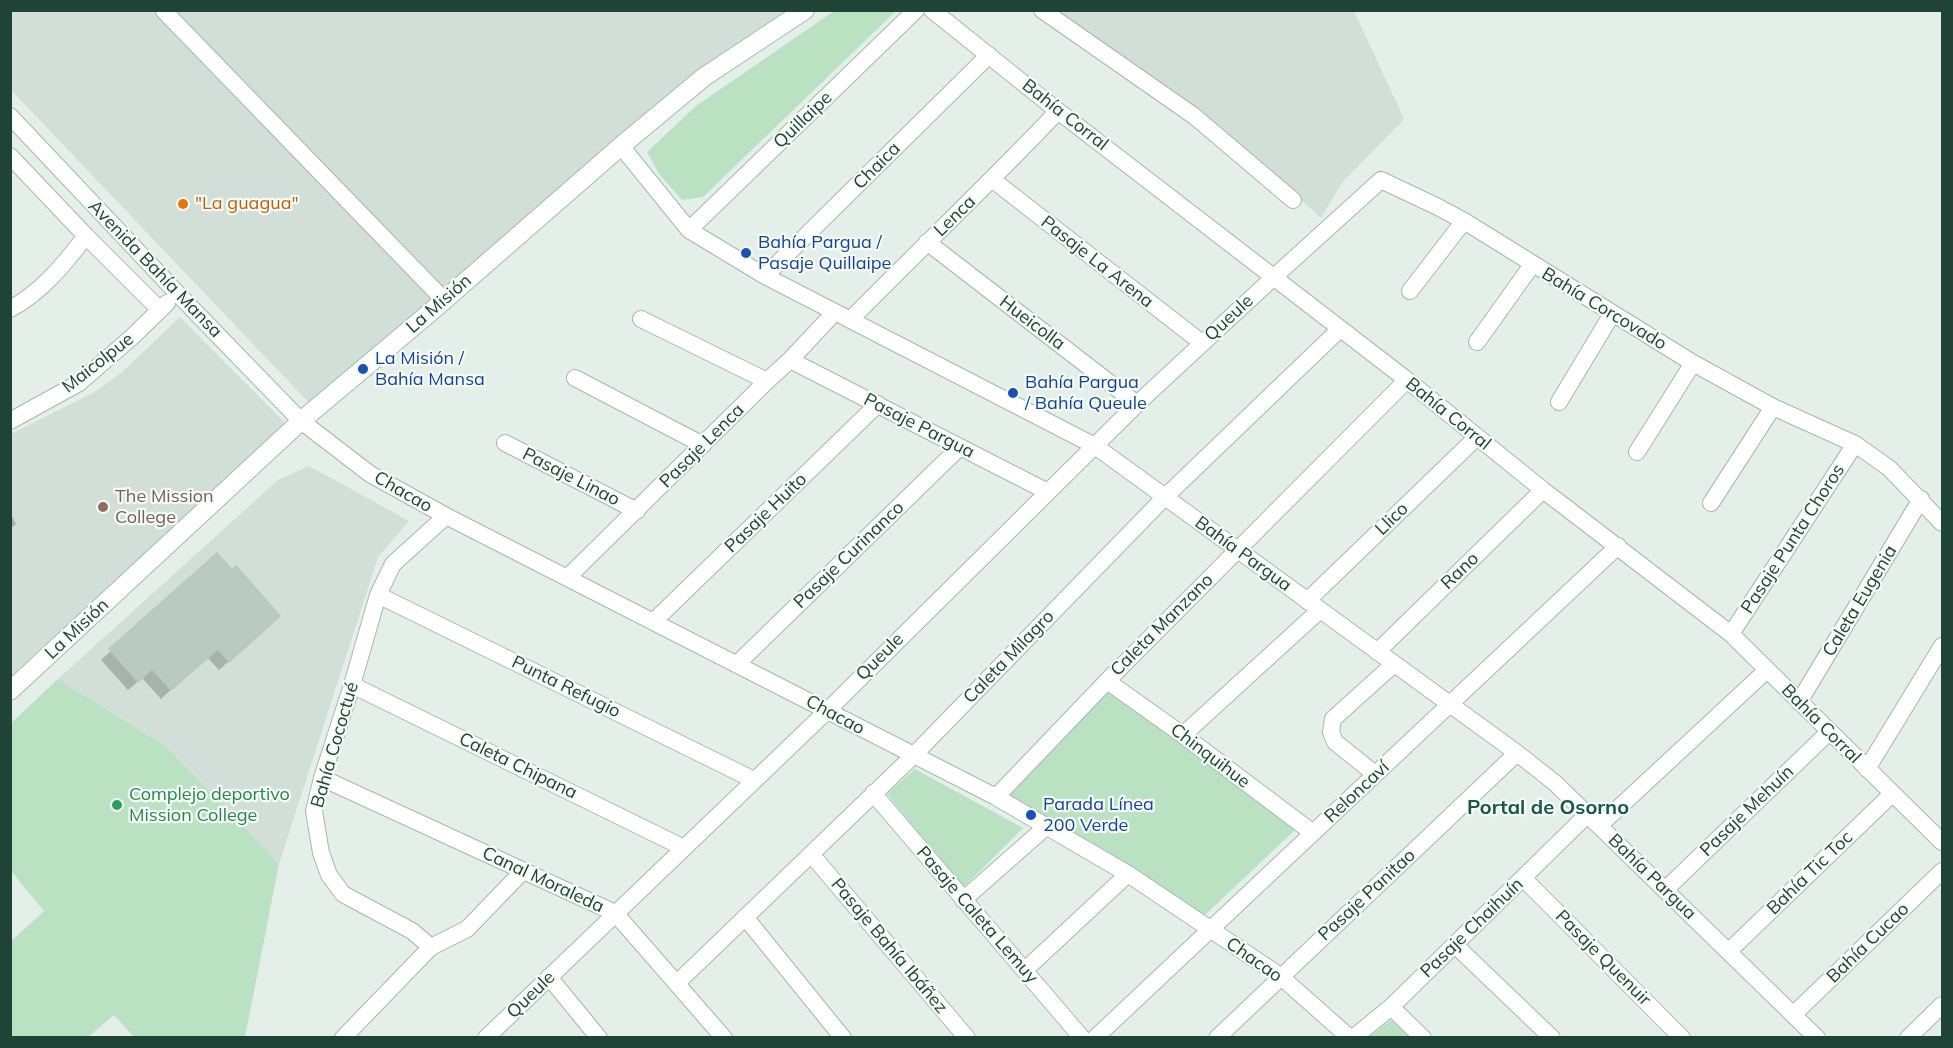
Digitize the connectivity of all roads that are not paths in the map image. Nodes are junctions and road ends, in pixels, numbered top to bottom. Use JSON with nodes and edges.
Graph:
{"nodes":[{"id":1,"x":805,"y":10,"type":"edge"},
{"id":2,"x":916,"y":10,"type":"edge"},
{"id":3,"x":932,"y":10,"type":"edge"},
{"id":4,"x":1042,"y":10,"type":"edge"},
{"id":5,"x":164,"y":11,"type":"edge"},
{"id":6,"x":988,"y":55,"type":"junction"},
{"id":7,"x":1058,"y":111,"type":"junction"},
{"id":8,"x":10,"y":116,"type":"edge"},
{"id":9,"x":621,"y":146,"type":"junction"},
{"id":10,"x":10,"y":156,"type":"edge"},
{"id":11,"x":993,"y":180,"type":"junction"},
{"id":12,"x":1293,"y":200,"type":"dead end"},
{"id":13,"x":1464,"y":221,"type":"junction"},
{"id":14,"x":689,"y":230,"type":"junction"},
{"id":15,"x":86,"y":236,"type":"junction"},
{"id":16,"x":927,"y":243,"type":"junction"},
{"id":17,"x":1532,"y":265,"type":"junction"},
{"id":18,"x":765,"y":276,"type":"junction"},
{"id":19,"x":1274,"y":276,"type":"junction"},
{"id":20,"x":1410,"y":291,"type":"dead end"},
{"id":21,"x":177,"y":293,"type":"junction"},
{"id":22,"x":444,"y":300,"type":"junction"},
{"id":23,"x":10,"y":309,"type":"edge"},
{"id":24,"x":160,"y":310,"type":"junction"},
{"id":25,"x":835,"y":312,"type":"junction"},
{"id":26,"x":1612,"y":314,"type":"junction"},
{"id":27,"x":641,"y":319,"type":"dead end"},
{"id":28,"x":851,"y":319,"type":"junction"},
{"id":29,"x":1340,"y":329,"type":"junction"},
{"id":30,"x":1477,"y":342,"type":"dead end"},
{"id":31,"x":1202,"y":344,"type":"junction"},
{"id":32,"x":790,"y":360,"type":"junction"},
{"id":33,"x":1693,"y":363,"type":"junction"},
{"id":34,"x":575,"y":378,"type":"dead end"},
{"id":35,"x":1407,"y":380,"type":"junction"},
{"id":36,"x":766,"y":381,"type":"junction"},
{"id":37,"x":1559,"y":402,"type":"dead end"},
{"id":38,"x":1137,"y":404,"type":"junction"},
{"id":39,"x":878,"y":405,"type":"junction"},
{"id":40,"x":1773,"y":407,"type":"junction"},
{"id":41,"x":10,"y":421,"type":"edge"},
{"id":42,"x":302,"y":421,"type":"junction"},
{"id":43,"x":1477,"y":437,"type":"junction"},
{"id":44,"x":505,"y":443,"type":"dead end"},
{"id":45,"x":1855,"y":444,"type":"junction"},
{"id":46,"x":703,"y":445,"type":"junction"},
{"id":47,"x":1095,"y":446,"type":"junction"},
{"id":48,"x":960,"y":447,"type":"junction"},
{"id":49,"x":1637,"y":452,"type":"dead end"},
{"id":50,"x":1543,"y":490,"type":"junction"},
{"id":51,"x":1048,"y":492,"type":"junction"},
{"id":52,"x":1165,"y":497,"type":"junction"},
{"id":53,"x":1921,"y":500,"type":"junction"},
{"id":54,"x":1711,"y":503,"type":"dead end"},
{"id":55,"x":637,"y":511,"type":"junction"},
{"id":56,"x":446,"y":516,"type":"junction"},
{"id":57,"x":1942,"y":523,"type":"edge"},
{"id":58,"x":1618,"y":546,"type":"junction"},
{"id":59,"x":1237,"y":550,"type":"junction"},
{"id":60,"x":567,"y":579,"type":"junction"},
{"id":61,"x":378,"y":594,"type":"junction"},
{"id":62,"x":1314,"y":606,"type":"junction"},
{"id":63,"x":654,"y":621,"type":"junction"},
{"id":64,"x":1731,"y":634,"type":"junction"},
{"id":65,"x":1942,"y":646,"type":"edge"},
{"id":66,"x":1377,"y":652,"type":"junction"},
{"id":67,"x":737,"y":664,"type":"junction"},
{"id":68,"x":1394,"y":664,"type":"junction"},
{"id":69,"x":1767,"y":670,"type":"junction"},
{"id":70,"x":1107,"y":681,"type":"junction"},
{"id":71,"x":352,"y":685,"type":"junction"},
{"id":72,"x":10,"y":691,"type":"edge"},
{"id":73,"x":1799,"y":702,"type":"junction"},
{"id":74,"x":1449,"y":705,"type":"junction"},
{"id":75,"x":827,"y":711,"type":"junction"},
{"id":76,"x":1829,"y":732,"type":"junction"},
{"id":77,"x":1183,"y":735,"type":"junction"},
{"id":78,"x":1517,"y":753,"type":"junction"},
{"id":79,"x":913,"y":756,"type":"junction"},
{"id":80,"x":1867,"y":769,"type":"junction"},
{"id":81,"x":1375,"y":774,"type":"junction"},
{"id":82,"x":322,"y":778,"type":"junction"},
{"id":83,"x":754,"y":780,"type":"junction"},
{"id":84,"x":873,"y":793,"type":"junction"},
{"id":85,"x":1892,"y":794,"type":"junction"},
{"id":86,"x":996,"y":797,"type":"junction"},
{"id":87,"x":1593,"y":820,"type":"junction"},
{"id":88,"x":1047,"y":826,"type":"junction"},
{"id":89,"x":1313,"y":833,"type":"junction"},
{"id":90,"x":1942,"y":842,"type":"edge"},
{"id":91,"x":684,"y":848,"type":"junction"},
{"id":92,"x":811,"y":854,"type":"junction"},
{"id":93,"x":523,"y":871,"type":"junction"},
{"id":94,"x":1942,"y":871,"type":"edge"},
{"id":95,"x":1128,"y":874,"type":"junction"},
{"id":96,"x":1523,"y":878,"type":"junction"},
{"id":97,"x":1665,"y":890,"type":"junction"},
{"id":98,"x":963,"y":900,"type":"junction"},
{"id":99,"x":615,"y":914,"type":"junction"},
{"id":100,"x":745,"y":917,"type":"junction"},
{"id":101,"x":1210,"y":930,"type":"junction"},
{"id":102,"x":1455,"y":945,"type":"junction"},
{"id":103,"x":431,"y":947,"type":"junction"},
{"id":104,"x":1729,"y":951,"type":"junction"},
{"id":105,"x":1025,"y":970,"type":"junction"},
{"id":106,"x":1280,"y":976,"type":"junction"},
{"id":107,"x":549,"y":977,"type":"junction"},
{"id":108,"x":677,"y":984,"type":"junction"},
{"id":109,"x":1942,"y":1005,"type":"edge"},
{"id":110,"x":1391,"y":1007,"type":"junction"},
{"id":111,"x":1793,"y":1015,"type":"junction"},
{"id":112,"x":343,"y":1038,"type":"edge"},
{"id":113,"x":486,"y":1038,"type":"edge"},
{"id":114,"x":599,"y":1038,"type":"edge"},
{"id":115,"x":724,"y":1038,"type":"edge"},
{"id":116,"x":843,"y":1038,"type":"edge"},
{"id":117,"x":967,"y":1038,"type":"edge"},
{"id":118,"x":1082,"y":1038,"type":"edge"},
{"id":119,"x":1095,"y":1038,"type":"edge"},
{"id":120,"x":1217,"y":1038,"type":"edge"},
{"id":121,"x":1351,"y":1038,"type":"edge"},
{"id":122,"x":1423,"y":1038,"type":"edge"},
{"id":123,"x":1552,"y":1038,"type":"edge"},
{"id":124,"x":1682,"y":1038,"type":"edge"},
{"id":125,"x":1817,"y":1038,"type":"edge"},
{"id":126,"x":1908,"y":1038,"type":"edge"}],
"edges":[{"from":1,"to":9,"type":"street","name":"La Misión"},
{"from":2,"to":14,"type":"street","name":"Quillaipe"},
{"from":3,"to":6,"type":"street","name":"Bahía Corral"},
{"from":4,"to":12,"type":"street"},
{"from":5,"to":22,"type":"street"},
{"from":6,"to":7,"type":"street","name":"Bahía Corral"},
{"from":6,"to":18,"type":"street","name":"Chaica"},
{"from":7,"to":11,"type":"street","name":"Lenca"},
{"from":7,"to":19,"type":"street","name":"Bahía Corral"},
{"from":8,"to":21,"type":"street","name":"Avenida Bahía Mansa"},
{"from":9,"to":14,"type":"street","name":"Bahía Pargua"},
{"from":9,"to":22,"type":"street","name":"La Misión"},
{"from":10,"to":15,"type":"street","name":"Avenida Bahía Mansa"},
{"from":11,"to":16,"type":"street","name":"Lenca"},
{"from":11,"to":31,"type":"street","name":"Pasaje La Arena"},
{"from":13,"to":17,"type":"street","name":"Bahía Corcovado"},
{"from":13,"to":19,"type":"street","name":"Bahía Corcovado"},
{"from":13,"to":20,"type":"street"},
{"from":14,"to":18,"type":"street","name":"Bahía Pargua"},
{"from":15,"to":23,"type":"street"},
{"from":15,"to":24,"type":"street","name":"Avenida Bahía Mansa"},
{"from":16,"to":28,"type":"street","name":"Lenca"},
{"from":16,"to":38,"type":"street","name":"Hueicolla"},
{"from":17,"to":26,"type":"street","name":"Bahía Corcovado"},
{"from":17,"to":30,"type":"street"},
{"from":18,"to":25,"type":"street","name":"Bahía Pargua"},
{"from":19,"to":29,"type":"street","name":"Bahía Corral"},
{"from":19,"to":31,"type":"street","name":"Queule"},
{"from":21,"to":24,"type":"street","name":"Maicolpue"},
{"from":21,"to":42,"type":"street","name":"Avenida Bahía Mansa"},
{"from":22,"to":42,"type":"street","name":"La Misión"},
{"from":24,"to":41,"type":"street","name":"Maicolpue"},
{"from":25,"to":28,"type":"street","name":"Bahía Pargua"},
{"from":25,"to":32,"type":"street","name":"Pasaje Lenca"},
{"from":26,"to":33,"type":"street","name":"Bahía Corcovado"},
{"from":26,"to":37,"type":"street"},
{"from":27,"to":36,"type":"street"},
{"from":28,"to":47,"type":"street","name":"Bahía Pargua"},
{"from":29,"to":35,"type":"street","name":"Bahía Corral"},
{"from":29,"to":52,"type":"street","name":"Caleta Milagro"},
{"from":31,"to":38,"type":"street","name":"Queule"},
{"from":32,"to":36,"type":"street","name":"Pasaje Lenca"},
{"from":32,"to":39,"type":"street","name":"Pasaje Pargua"},
{"from":33,"to":40,"type":"street","name":"Bahía Corcovado"},
{"from":33,"to":49,"type":"street"},
{"from":34,"to":46,"type":"street"},
{"from":35,"to":43,"type":"street","name":"Bahía Corral"},
{"from":35,"to":59,"type":"street","name":"Caleta Manzano"},
{"from":36,"to":46,"type":"street","name":"Pasaje Lenca"},
{"from":38,"to":47,"type":"street","name":"Queule"},
{"from":39,"to":48,"type":"street","name":"Pasaje Pargua"},
{"from":39,"to":63,"type":"street","name":"Pasaje Huito"},
{"from":40,"to":45,"type":"street","name":"Bahía Corcovado"},
{"from":40,"to":54,"type":"street"},
{"from":42,"to":56,"type":"street","name":"Chacao"},
{"from":42,"to":72,"type":"street","name":"La Misión"},
{"from":43,"to":50,"type":"street","name":"Bahía Corral"},
{"from":43,"to":62,"type":"street","name":"Llico"},
{"from":44,"to":55,"type":"street","name":"Pasaje Linao"},
{"from":45,"to":53,"type":"street","name":"Bahía Corcovado"},
{"from":45,"to":64,"type":"street","name":"Pasaje Punta Choros"},
{"from":46,"to":55,"type":"street","name":"Pasaje Lenca"},
{"from":47,"to":51,"type":"street","name":"Queule"},
{"from":47,"to":52,"type":"street","name":"Bahía Pargua"},
{"from":48,"to":51,"type":"street","name":"Pasaje Pargua"},
{"from":48,"to":67,"type":"street","name":"Pasaje Curinanco"},
{"from":50,"to":58,"type":"street","name":"Bahía Corral"},
{"from":50,"to":66,"type":"street","name":"Rano"},
{"from":51,"to":75,"type":"street","name":"Queule"},
{"from":52,"to":59,"type":"street","name":"Bahía Pargua"},
{"from":52,"to":79,"type":"street","name":"Caleta Milagro"},
{"from":53,"to":57,"type":"street","name":"Bahía Corcovado"},
{"from":53,"to":73,"type":"street","name":"Caleta Eugenia"},
{"from":55,"to":60,"type":"street","name":"Pasaje Lenca"},
{"from":56,"to":60,"type":"street","name":"Chacao"},
{"from":56,"to":61,"type":"street","name":"Bahía Cococtué"},
{"from":58,"to":64,"type":"street","name":"Bahía Corral"},
{"from":58,"to":74,"type":"street","name":"Reloncaví"},
{"from":59,"to":62,"type":"street","name":"Bahía Pargua"},
{"from":59,"to":70,"type":"street","name":"Caleta Manzano"},
{"from":60,"to":63,"type":"street","name":"Chacao"},
{"from":61,"to":71,"type":"street","name":"Bahía Cococtué"},
{"from":61,"to":83,"type":"street","name":"Punta Refugio"},
{"from":62,"to":66,"type":"street","name":"Bahía Pargua"},
{"from":62,"to":77,"type":"street","name":"Llico"},
{"from":63,"to":67,"type":"street","name":"Chacao"},
{"from":64,"to":69,"type":"street","name":"Bahía Corral"},
{"from":65,"to":80,"type":"street"},
{"from":66,"to":68,"type":"street","name":"Bahía Pargua"},
{"from":67,"to":75,"type":"street","name":"Chacao"},
{"from":68,"to":74,"type":"street","name":"Bahía Pargua"},
{"from":68,"to":81,"type":"street"},
{"from":69,"to":73,"type":"street","name":"Bahía Corral"},
{"from":69,"to":87,"type":"street","name":"Pasaje Chaihuín"},
{"from":70,"to":77,"type":"street","name":"Chinquihue"},
{"from":70,"to":86,"type":"street","name":"Caleta Manzano"},
{"from":71,"to":82,"type":"street","name":"Bahía Cococtué"},
{"from":71,"to":91,"type":"street","name":"Caleta Chipana"},
{"from":73,"to":76,"type":"street","name":"Bahía Corral"},
{"from":74,"to":78,"type":"street","name":"Bahía Pargua"},
{"from":74,"to":81,"type":"street","name":"Reloncaví"},
{"from":75,"to":79,"type":"street","name":"Chacao"},
{"from":75,"to":83,"type":"street","name":"Queule"},
{"from":76,"to":80,"type":"street","name":"Bahía Corral"},
{"from":76,"to":97,"type":"street","name":"Pasaje Mehuín"},
{"from":77,"to":89,"type":"street","name":"Chinquihue"},
{"from":78,"to":87,"type":"street","name":"Bahía Pargua"},
{"from":78,"to":106,"type":"street","name":"Pasaje Panitao"},
{"from":79,"to":84,"type":"street","name":"Caleta Milagro"},
{"from":79,"to":86,"type":"street","name":"Chacao"},
{"from":80,"to":85,"type":"street","name":"Bahía Corral"},
{"from":81,"to":89,"type":"street","name":"Reloncaví"},
{"from":82,"to":93,"type":"street","name":"Canal Moraleda"},
{"from":82,"to":103,"type":"street","name":"Bahía Cococtué"},
{"from":83,"to":91,"type":"street","name":"Queule"},
{"from":84,"to":92,"type":"street","name":"Caleta Milagro"},
{"from":84,"to":98,"type":"street","name":"Pasaje Caleta Lemuy"},
{"from":85,"to":90,"type":"street","name":"Bahía Corral"},
{"from":85,"to":104,"type":"street","name":"Bahía Tic Toc"},
{"from":86,"to":88,"type":"street","name":"Chacao"},
{"from":87,"to":96,"type":"street","name":"Pasaje Chaihuín"},
{"from":87,"to":97,"type":"street","name":"Bahía Pargua"},
{"from":88,"to":95,"type":"street","name":"Chacao"},
{"from":88,"to":98,"type":"street"},
{"from":89,"to":101,"type":"street","name":"Reloncaví"},
{"from":91,"to":99,"type":"street","name":"Queule"},
{"from":92,"to":100,"type":"street","name":"Caleta Milagro"},
{"from":92,"to":117,"type":"street","name":"Pasaje Bahía Ibáñez"},
{"from":93,"to":99,"type":"street","name":"Canal Moraleda"},
{"from":93,"to":103,"type":"street"},
{"from":94,"to":111,"type":"street","name":"Bahía Cucao"},
{"from":95,"to":101,"type":"street","name":"Chacao"},
{"from":95,"to":105,"type":"street"},
{"from":96,"to":102,"type":"street","name":"Pasaje Chaihuín"},
{"from":96,"to":124,"type":"street","name":"Pasaje Quenuir"},
{"from":97,"to":104,"type":"street","name":"Bahía Pargua"},
{"from":98,"to":105,"type":"street","name":"Pasaje Caleta Lemuy"},
{"from":99,"to":107,"type":"street","name":"Queule"},
{"from":99,"to":108,"type":"street","name":"Canal Moraleda"},
{"from":100,"to":108,"type":"street","name":"Caleta Milagro"},
{"from":100,"to":116,"type":"street"},
{"from":101,"to":106,"type":"street","name":"Chacao"},
{"from":101,"to":119,"type":"street","name":"Reloncaví"},
{"from":102,"to":110,"type":"street","name":"Pasaje Chaihuín"},
{"from":102,"to":123,"type":"street"},
{"from":103,"to":112,"type":"street"},
{"from":104,"to":111,"type":"street","name":"Bahía Pargua"},
{"from":105,"to":118,"type":"street","name":"Pasaje Caleta Lemuy"},
{"from":106,"to":120,"type":"street","name":"Pasaje Panitao"},
{"from":106,"to":121,"type":"street","name":"Chacao"},
{"from":107,"to":113,"type":"street","name":"Queule"},
{"from":107,"to":114,"type":"street"},
{"from":108,"to":115,"type":"street","name":"Canal Moraleda"},
{"from":109,"to":126,"type":"street"},
{"from":110,"to":121,"type":"street","name":"Pasaje Chaihuín"},
{"from":110,"to":122,"type":"street"},
{"from":111,"to":125,"type":"street","name":"Bahía Pargua"}]}
